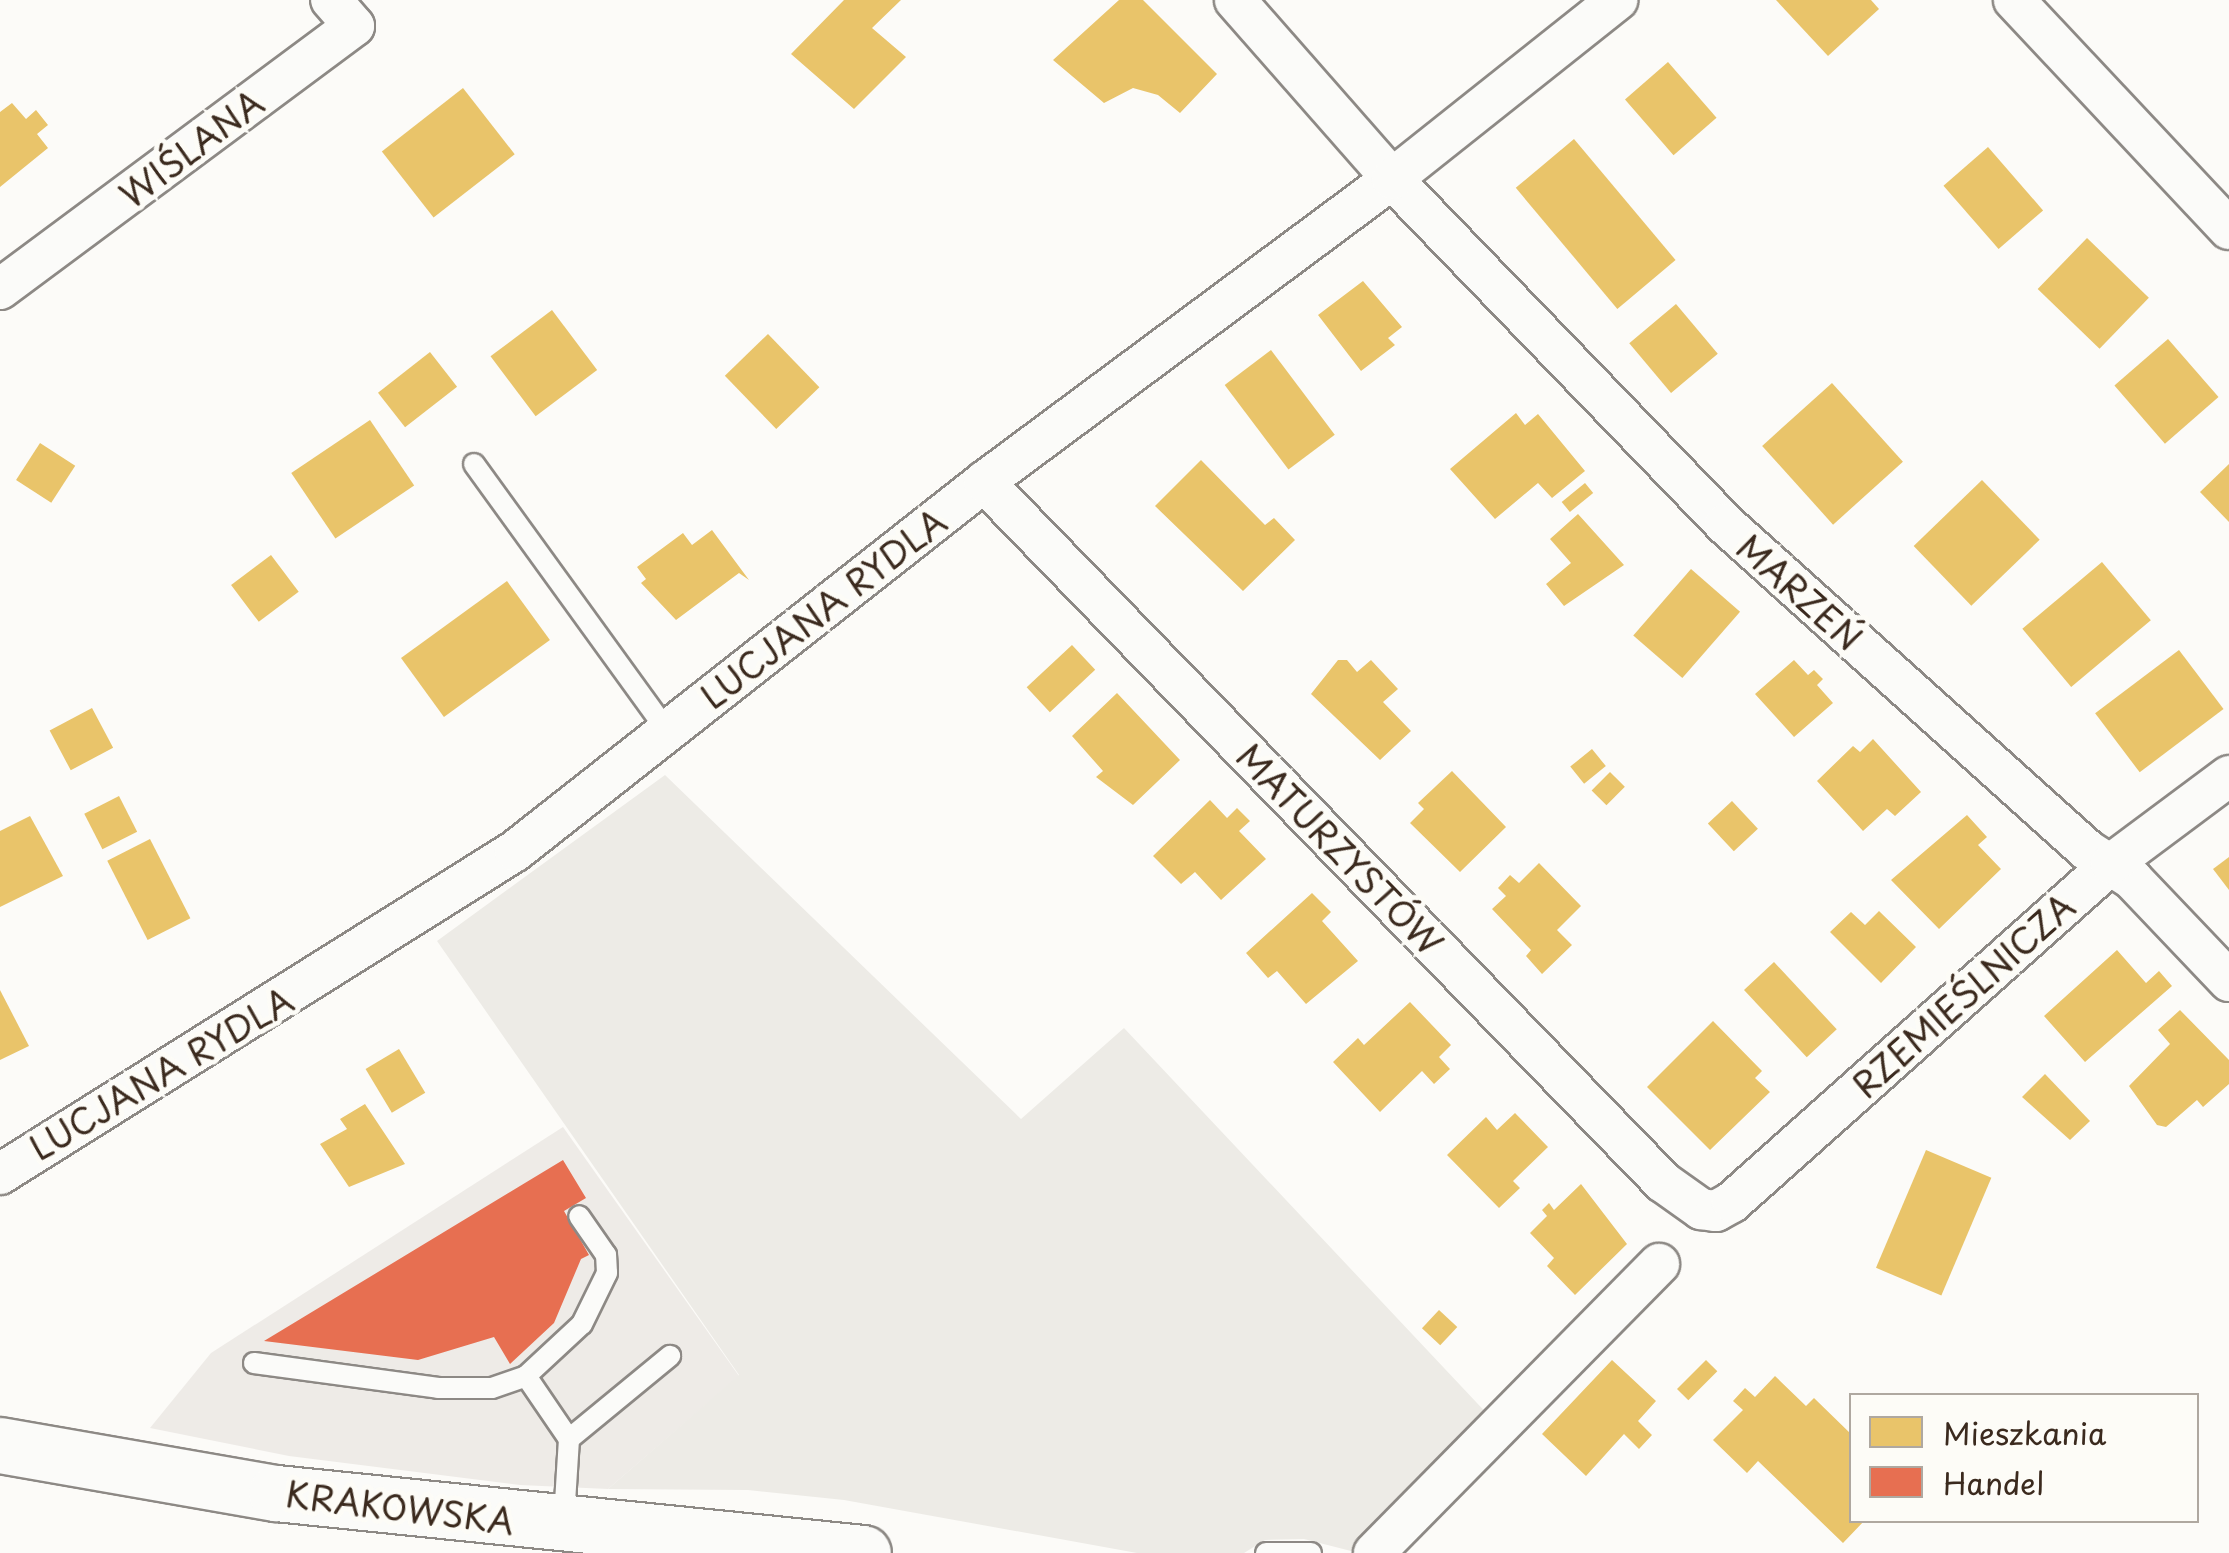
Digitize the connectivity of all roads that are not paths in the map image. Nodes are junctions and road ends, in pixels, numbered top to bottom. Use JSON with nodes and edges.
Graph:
{"nodes":[{"id":1,"x":331,"y":0,"type":"edge"},
{"id":2,"x":1235,"y":0,"type":"edge"},
{"id":3,"x":1617,"y":0,"type":"edge"},
{"id":4,"x":2014,"y":0,"type":"edge"},
{"id":5,"x":1392,"y":180,"type":"junction"},
{"id":6,"x":2229,"y":229,"type":"edge"},
{"id":7,"x":0,"y":290,"type":"edge"},
{"id":8,"x":474,"y":464,"type":"dead end"},
{"id":9,"x":984,"y":482,"type":"junction"},
{"id":10,"x":667,"y":731,"type":"junction"},
{"id":11,"x":2229,"y":776,"type":"edge"},
{"id":12,"x":2111,"y":864,"type":"junction"},
{"id":13,"x":2229,"y":981,"type":"edge"},
{"id":14,"x":0,"y":1174,"type":"edge"},
{"id":15,"x":1701,"y":1209,"type":"joint"},
{"id":16,"x":579,"y":1216,"type":"dead end"},
{"id":17,"x":1659,"y":1264,"type":"dead end"},
{"id":18,"x":670,"y":1356,"type":"dead end"},
{"id":19,"x":254,"y":1363,"type":"dead end"},
{"id":20,"x":526,"y":1376,"type":"junction"},
{"id":21,"x":569,"y":1439,"type":"junction"},
{"id":22,"x":0,"y":1445,"type":"edge"},
{"id":23,"x":564,"y":1526,"type":"junction"},
{"id":24,"x":847,"y":1552,"type":"edge"},
{"id":25,"x":1266,"y":1553,"type":"edge"},
{"id":26,"x":1311,"y":1553,"type":"edge"},
{"id":27,"x":1374,"y":1553,"type":"edge"}],
"edges":[{"from":1,"to":7,"type":"street","name":"WIŚLANA"},
{"from":2,"to":5,"type":"street","name":"MARZEŃ"},
{"from":3,"to":5,"type":"street","name":"LUCJANA RYDLA"},
{"from":4,"to":6,"type":"street"},
{"from":5,"to":9,"type":"street","name":"LUCJANA RYDLA"},
{"from":5,"to":12,"type":"street","name":"MARZEŃ"},
{"from":8,"to":10,"type":"lane"},
{"from":9,"to":10,"type":"street","name":"LUCJANA RYDLA"},
{"from":9,"to":15,"type":"street","name":"MATURZYSTÓW"},
{"from":10,"to":14,"type":"street","name":"LUCJANA RYDLA"},
{"from":11,"to":12,"type":"street","name":"RZEMIEŚLNICZA"},
{"from":12,"to":13,"type":"street","name":"MARZEŃ"},
{"from":12,"to":15,"type":"street","name":"RZEMIEŚLNICZA"},
{"from":16,"to":20,"type":"lane"},
{"from":17,"to":27,"type":"street"},
{"from":18,"to":21,"type":"lane"},
{"from":19,"to":20,"type":"lane"},
{"from":20,"to":21,"type":"lane"},
{"from":21,"to":23,"type":"lane"},
{"from":22,"to":23,"type":"main road","name":"KRAKOWSKA"},
{"from":23,"to":24,"type":"main road","name":"KRAKOWSKA"},
{"from":25,"to":26,"type":"lane"}]}
